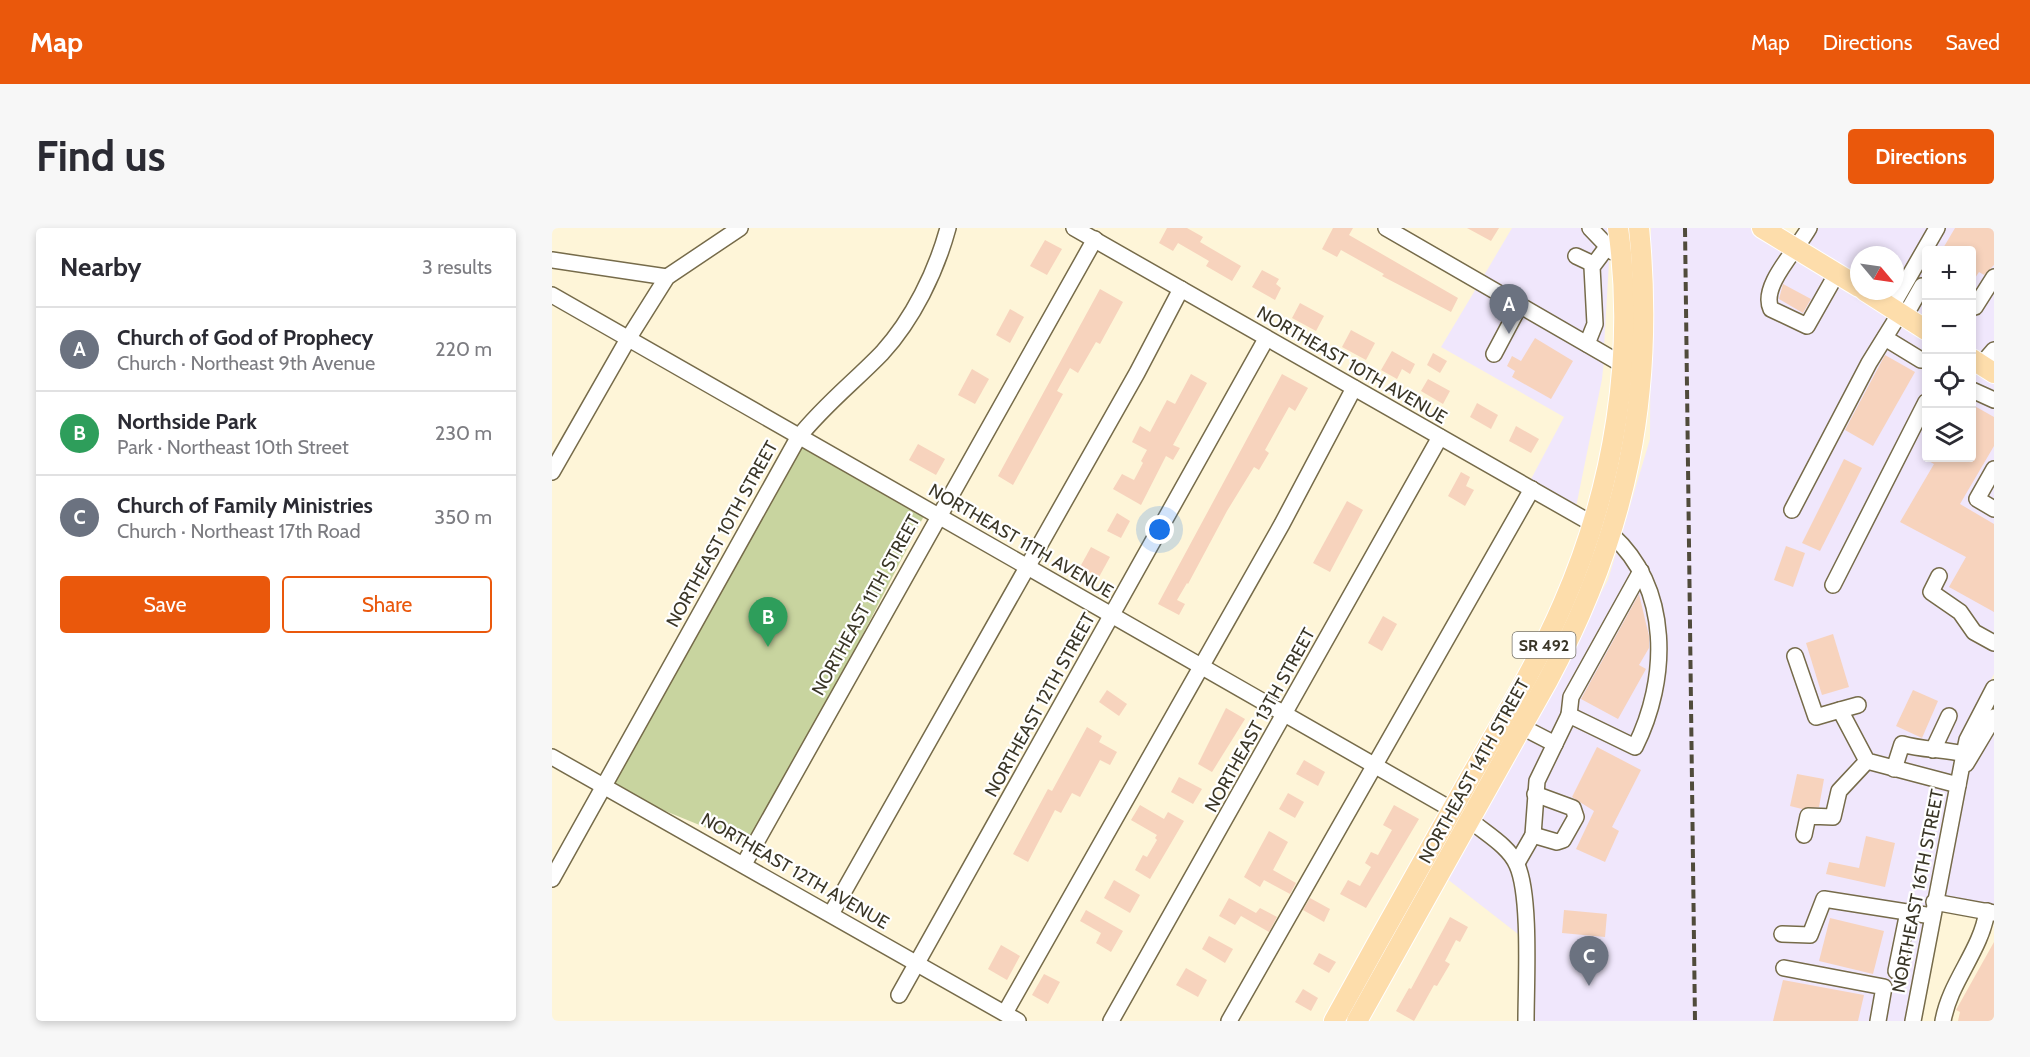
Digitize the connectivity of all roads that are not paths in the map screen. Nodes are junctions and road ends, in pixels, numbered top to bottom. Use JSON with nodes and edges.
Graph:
{"nodes":[{"id":1,"x":740,"y":228,"type":"edge"},
{"id":2,"x":948,"y":228,"type":"edge"},
{"id":3,"x":1074,"y":228,"type":"edge"},
{"id":4,"x":1386,"y":228,"type":"edge"},
{"id":5,"x":1590,"y":228,"type":"edge"},
{"id":6,"x":1618,"y":228,"type":"edge"},
{"id":7,"x":1639,"y":228,"type":"edge"},
{"id":8,"x":1762,"y":228,"type":"edge"},
{"id":9,"x":1809,"y":228,"type":"edge"},
{"id":10,"x":1936,"y":228,"type":"edge"},
{"id":11,"x":1095,"y":239,"type":"junction"},
{"id":12,"x":1797,"y":248,"type":"junction"},
{"id":13,"x":1614,"y":253,"type":"junction"},
{"id":14,"x":1576,"y":256,"type":"dead end"},
{"id":15,"x":552,"y":260,"type":"edge"},
{"id":16,"x":1593,"y":264,"type":"junction"},
{"id":17,"x":1837,"y":273,"type":"junction"},
{"id":18,"x":667,"y":277,"type":"junction"},
{"id":19,"x":1994,"y":277,"type":"edge"},
{"id":20,"x":1850,"y":281,"type":"edge"},
{"id":21,"x":1922,"y":286,"type":"edge"},
{"id":22,"x":1181,"y":289,"type":"junction"},
{"id":23,"x":552,"y":295,"type":"edge"},
{"id":24,"x":1880,"y":300,"type":"edge"},
{"id":25,"x":1520,"y":305,"type":"junction"},
{"id":26,"x":1976,"y":305,"type":"edge"},
{"id":27,"x":1899,"y":312,"type":"junction"},
{"id":28,"x":1922,"y":327,"type":"edge"},
{"id":29,"x":628,"y":339,"type":"junction"},
{"id":30,"x":1266,"y":339,"type":"junction"},
{"id":31,"x":1885,"y":339,"type":"junction"},
{"id":32,"x":1587,"y":344,"type":"junction"},
{"id":33,"x":1994,"y":350,"type":"edge"},
{"id":34,"x":1494,"y":354,"type":"dead end"},
{"id":35,"x":1921,"y":360,"type":"dead end"},
{"id":36,"x":1622,"y":364,"type":"junction"},
{"id":37,"x":1982,"y":365,"type":"edge"},
{"id":38,"x":1642,"y":375,"type":"junction"},
{"id":39,"x":1354,"y":388,"type":"junction"},
{"id":40,"x":1976,"y":392,"type":"edge"},
{"id":41,"x":1994,"y":400,"type":"edge"},
{"id":42,"x":1923,"y":408,"type":"edge"},
{"id":43,"x":1440,"y":437,"type":"junction"},
{"id":44,"x":798,"y":438,"type":"junction"},
{"id":45,"x":1994,"y":469,"type":"edge"},
{"id":46,"x":552,"y":472,"type":"edge"},
{"id":47,"x":1532,"y":489,"type":"junction"},
{"id":48,"x":1994,"y":509,"type":"edge"},
{"id":49,"x":1792,"y":510,"type":"dead end"},
{"id":50,"x":938,"y":516,"type":"junction"},
{"id":51,"x":1593,"y":524,"type":"junction"},
{"id":52,"x":1612,"y":535,"type":"junction"},
{"id":53,"x":1026,"y":566,"type":"junction"},
{"id":54,"x":1641,"y":571,"type":"junction"},
{"id":55,"x":1939,"y":576,"type":"dead end"},
{"id":56,"x":1833,"y":585,"type":"dead end"},
{"id":57,"x":1112,"y":615,"type":"junction"},
{"id":58,"x":1991,"y":636,"type":"edge"},
{"id":59,"x":1795,"y":656,"type":"dead end"},
{"id":60,"x":1200,"y":664,"type":"junction"},
{"id":61,"x":1992,"y":694,"type":"edge"},
{"id":62,"x":1858,"y":705,"type":"dead end"},
{"id":63,"x":1840,"y":710,"type":"junction"},
{"id":64,"x":1287,"y":713,"type":"junction"},
{"id":65,"x":1569,"y":715,"type":"junction"},
{"id":66,"x":1949,"y":716,"type":"dead end"},
{"id":67,"x":1994,"y":717,"type":"edge"},
{"id":68,"x":1522,"y":727,"type":"junction"},
{"id":69,"x":1555,"y":744,"type":"junction"},
{"id":70,"x":1933,"y":750,"type":"junction"},
{"id":71,"x":552,"y":757,"type":"edge"},
{"id":72,"x":1867,"y":761,"type":"junction"},
{"id":73,"x":1963,"y":761,"type":"junction"},
{"id":74,"x":1375,"y":764,"type":"junction"},
{"id":75,"x":1894,"y":769,"type":"junction"},
{"id":76,"x":602,"y":785,"type":"junction"},
{"id":77,"x":1958,"y":785,"type":"junction"},
{"id":78,"x":1535,"y":794,"type":"junction"},
{"id":79,"x":1452,"y":810,"type":"junction"},
{"id":80,"x":1470,"y":820,"type":"junction"},
{"id":81,"x":1804,"y":835,"type":"dead end"},
{"id":82,"x":1533,"y":836,"type":"junction"},
{"id":83,"x":1517,"y":863,"type":"junction"},
{"id":84,"x":744,"y":864,"type":"junction"},
{"id":85,"x":552,"y":879,"type":"edge"},
{"id":86,"x":1933,"y":909,"type":"junction"},
{"id":87,"x":1908,"y":912,"type":"junction"},
{"id":88,"x":1990,"y":912,"type":"edge"},
{"id":89,"x":831,"y":914,"type":"junction"},
{"id":90,"x":1782,"y":934,"type":"dead end"},
{"id":91,"x":917,"y":963,"type":"junction"},
{"id":92,"x":1784,"y":968,"type":"dead end"},
{"id":93,"x":1896,"y":971,"type":"dead end"},
{"id":94,"x":899,"y":995,"type":"dead end"},
{"id":95,"x":1005,"y":1013,"type":"junction"},
{"id":96,"x":1018,"y":1021,"type":"edge"},
{"id":97,"x":1111,"y":1021,"type":"edge"},
{"id":98,"x":1229,"y":1021,"type":"edge"},
{"id":99,"x":1334,"y":1021,"type":"edge"},
{"id":100,"x":1357,"y":1021,"type":"edge"},
{"id":101,"x":1526,"y":1021,"type":"edge"},
{"id":102,"x":1878,"y":1021,"type":"edge"},
{"id":103,"x":1913,"y":1021,"type":"edge"},
{"id":104,"x":1943,"y":1021,"type":"edge"}],
"edges":[{"from":1,"to":18,"type":"street"},
{"from":2,"to":44,"type":"street","name":"NORTHEAST 10TH STREET"},
{"from":3,"to":11,"type":"street","name":"NORTHEAST 10TH AVENUE"},
{"from":4,"to":25,"type":"street"},
{"from":5,"to":13,"type":"street"},
{"from":6,"to":13,"type":"main road","name":"NORTHEAST 14TH STREET","number":"SR 492"},
{"from":7,"to":38,"type":"main road","name":"NORTHEAST 14TH STREET","number":"SR 492"},
{"from":8,"to":12,"type":"main road"},
{"from":9,"to":12,"type":"street"},
{"from":10,"to":27,"type":"street"},
{"from":11,"to":22,"type":"street","name":"NORTHEAST 10TH AVENUE"},
{"from":11,"to":50,"type":"street","name":"NORTHEAST 11TH STREET"},
{"from":12,"to":17,"type":"main road"},
{"from":12,"to":17,"type":"street"},
{"from":13,"to":16,"type":"street"},
{"from":13,"to":36,"type":"main road","name":"NORTHEAST 14TH STREET","number":"SR 492"},
{"from":14,"to":16,"type":"street"},
{"from":15,"to":18,"type":"street"},
{"from":16,"to":32,"type":"street"},
{"from":17,"to":20,"type":"main road"},
{"from":18,"to":29,"type":"street"},
{"from":19,"to":26,"type":"street"},
{"from":21,"to":27,"type":"street"},
{"from":22,"to":30,"type":"street","name":"NORTHEAST 10TH AVENUE"},
{"from":22,"to":53,"type":"street"},
{"from":23,"to":29,"type":"street","name":"NORTHEAST 11TH AVENUE"},
{"from":24,"to":27,"type":"main road"},
{"from":25,"to":32,"type":"street"},
{"from":25,"to":34,"type":"street"},
{"from":27,"to":28,"type":"main road"},
{"from":27,"to":31,"type":"street"},
{"from":29,"to":44,"type":"street","name":"NORTHEAST 11TH AVENUE"},
{"from":29,"to":46,"type":"street"},
{"from":30,"to":39,"type":"street","name":"NORTHEAST 10TH AVENUE"},
{"from":30,"to":57,"type":"street","name":"NORTHEAST 12TH STREET"},
{"from":31,"to":35,"type":"street"},
{"from":31,"to":49,"type":"street"},
{"from":32,"to":36,"type":"street"},
{"from":33,"to":37,"type":"street"},
{"from":36,"to":38,"type":"street"},
{"from":36,"to":51,"type":"main road","name":"NORTHEAST 14TH STREET","number":"SR 492"},
{"from":38,"to":52,"type":"main road","name":"NORTHEAST 14TH STREET","number":"SR 492"},
{"from":39,"to":43,"type":"street","name":"NORTHEAST 10TH AVENUE"},
{"from":39,"to":60,"type":"street"},
{"from":40,"to":41,"type":"street"},
{"from":42,"to":56,"type":"street"},
{"from":43,"to":47,"type":"street","name":"NORTHEAST 10TH AVENUE"},
{"from":43,"to":64,"type":"street","name":"NORTHEAST 13TH STREET"},
{"from":44,"to":50,"type":"street","name":"NORTHEAST 11TH AVENUE"},
{"from":44,"to":76,"type":"street","name":"NORTHEAST 10TH STREET"},
{"from":45,"to":48,"type":"street"},
{"from":47,"to":51,"type":"street","name":"NORTHEAST 10TH AVENUE"},
{"from":47,"to":74,"type":"street"},
{"from":50,"to":53,"type":"street","name":"NORTHEAST 11TH AVENUE"},
{"from":50,"to":84,"type":"street","name":"NORTHEAST 11TH STREET"},
{"from":51,"to":52,"type":"street","name":"NORTHEAST 10TH AVENUE"},
{"from":51,"to":79,"type":"main road","name":"NORTHEAST 14TH STREET","number":"SR 492"},
{"from":52,"to":54,"type":"street","name":"NORTHEAST 10TH AVENUE"},
{"from":52,"to":68,"type":"main road","name":"NORTHEAST 14TH STREET","number":"SR 492"},
{"from":53,"to":57,"type":"street","name":"NORTHEAST 11TH AVENUE"},
{"from":53,"to":89,"type":"street"},
{"from":54,"to":65,"type":"street"},
{"from":54,"to":65,"type":"street","name":"NORTHEAST 10TH AVENUE"},
{"from":55,"to":58,"type":"street"},
{"from":57,"to":60,"type":"street","name":"NORTHEAST 11TH AVENUE"},
{"from":57,"to":91,"type":"street","name":"NORTHEAST 12TH STREET"},
{"from":59,"to":63,"type":"street"},
{"from":60,"to":64,"type":"street","name":"NORTHEAST 11TH AVENUE"},
{"from":60,"to":95,"type":"street"},
{"from":61,"to":73,"type":"street","name":"NORTHEAST 16TH STREET"},
{"from":62,"to":63,"type":"street"},
{"from":63,"to":72,"type":"street"},
{"from":64,"to":74,"type":"street","name":"NORTHEAST 11TH AVENUE"},
{"from":64,"to":97,"type":"street","name":"NORTHEAST 13TH STREET"},
{"from":65,"to":69,"type":"street"},
{"from":66,"to":70,"type":"street"},
{"from":67,"to":73,"type":"street","name":"NORTHEAST 16TH STREET"},
{"from":68,"to":69,"type":"street"},
{"from":68,"to":80,"type":"main road","name":"NORTHEAST 14TH STREET","number":"SR 492"},
{"from":69,"to":78,"type":"street"},
{"from":70,"to":73,"type":"street"},
{"from":70,"to":75,"type":"street"},
{"from":71,"to":76,"type":"street","name":"NORTHEAST 12TH AVENUE"},
{"from":72,"to":75,"type":"street"},
{"from":72,"to":81,"type":"street"},
{"from":73,"to":77,"type":"street","name":"NORTHEAST 16TH STREET"},
{"from":74,"to":79,"type":"street","name":"NORTHEAST 11TH AVENUE"},
{"from":74,"to":98,"type":"street"},
{"from":75,"to":77,"type":"street"},
{"from":76,"to":84,"type":"street","name":"NORTHEAST 12TH AVENUE"},
{"from":76,"to":85,"type":"street","name":"NORTHEAST 10TH STREET"},
{"from":77,"to":86,"type":"street","name":"NORTHEAST 16TH STREET"},
{"from":78,"to":82,"type":"street"},
{"from":78,"to":82,"type":"street"},
{"from":79,"to":80,"type":"street","name":"NORTHEAST 11TH AVENUE"},
{"from":79,"to":99,"type":"main road","name":"NORTHEAST 14TH STREET","number":"SR 492"},
{"from":80,"to":83,"type":"street","name":"NORTHEAST 11TH AVENUE"},
{"from":80,"to":100,"type":"main road","name":"NORTHEAST 14TH STREET","number":"SR 492"},
{"from":82,"to":83,"type":"street"},
{"from":83,"to":101,"type":"street"},
{"from":84,"to":89,"type":"street","name":"NORTHEAST 12TH AVENUE"},
{"from":86,"to":87,"type":"street"},
{"from":86,"to":88,"type":"street"},
{"from":86,"to":103,"type":"street","name":"NORTHEAST 16TH STREET"},
{"from":87,"to":90,"type":"street"},
{"from":87,"to":93,"type":"street"},
{"from":88,"to":104,"type":"street"},
{"from":89,"to":91,"type":"street","name":"NORTHEAST 12TH AVENUE"},
{"from":91,"to":94,"type":"street","name":"NORTHEAST 12TH STREET"},
{"from":91,"to":95,"type":"street","name":"NORTHEAST 12TH AVENUE"},
{"from":92,"to":102,"type":"street"},
{"from":95,"to":96,"type":"street","name":"NORTHEAST 12TH AVENUE"}]}
